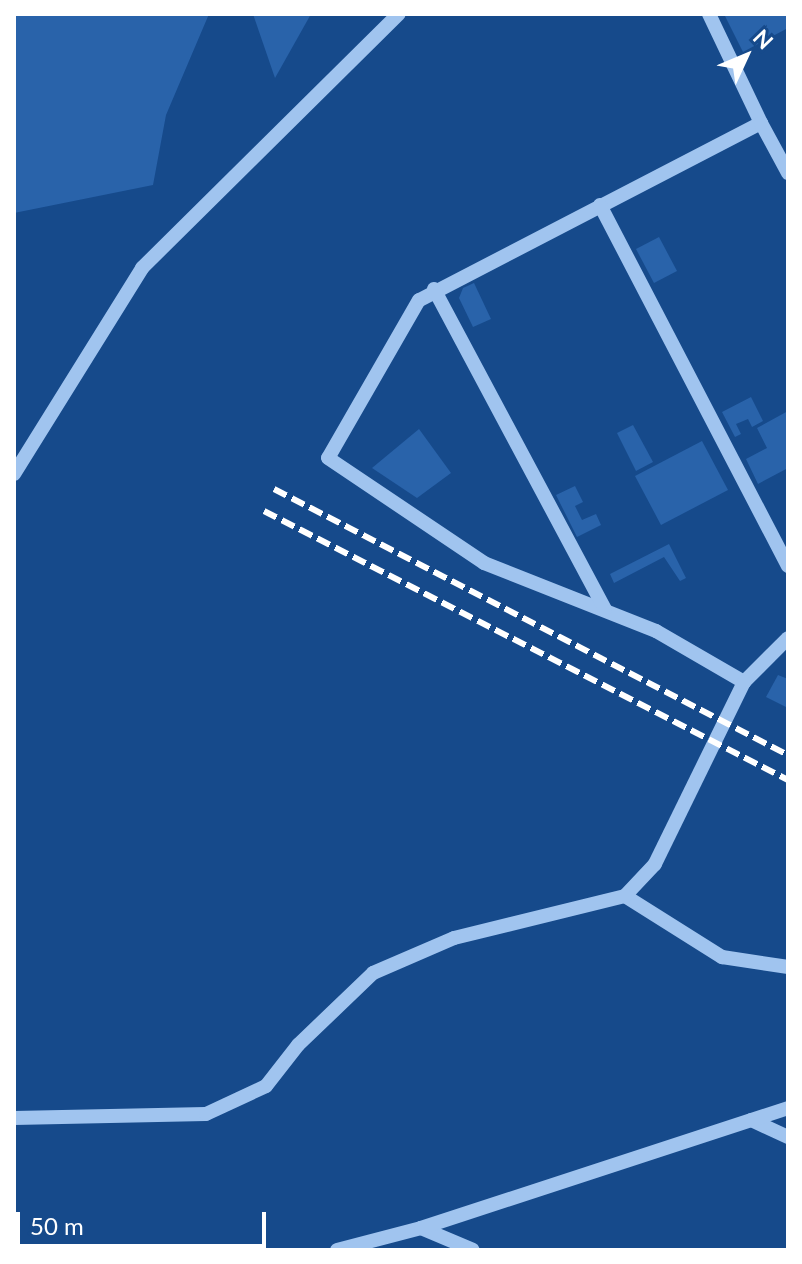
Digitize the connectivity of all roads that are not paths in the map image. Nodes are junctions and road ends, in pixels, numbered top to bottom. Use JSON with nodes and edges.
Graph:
{"nodes":[{"id":1,"x":399,"y":14,"type":"edge"},
{"id":2,"x":709,"y":14,"type":"edge"},
{"id":3,"x":761,"y":123,"type":"junction"},
{"id":4,"x":788,"y":173,"type":"edge"},
{"id":5,"x":600,"y":205,"type":"junction"},
{"id":6,"x":434,"y":289,"type":"junction"},
{"id":7,"x":14,"y":474,"type":"edge"},
{"id":8,"x":788,"y":566,"type":"edge"},
{"id":9,"x":605,"y":609,"type":"junction"},
{"id":10,"x":788,"y":638,"type":"edge"},
{"id":11,"x":744,"y":682,"type":"junction"},
{"id":12,"x":625,"y":896,"type":"junction"},
{"id":13,"x":788,"y":967,"type":"edge"},
{"id":14,"x":788,"y":1108,"type":"edge"},
{"id":15,"x":14,"y":1118,"type":"edge"},
{"id":16,"x":751,"y":1120,"type":"junction"},
{"id":17,"x":788,"y":1137,"type":"edge"},
{"id":18,"x":421,"y":1228,"type":"junction"},
{"id":19,"x":337,"y":1250,"type":"edge"},
{"id":20,"x":473,"y":1250,"type":"edge"}],
"edges":[{"from":1,"to":7,"type":"street"},
{"from":2,"to":3,"type":"street"},
{"from":3,"to":4,"type":"street"},
{"from":3,"to":5,"type":"street"},
{"from":5,"to":6,"type":"street"},
{"from":5,"to":8,"type":"street"},
{"from":6,"to":9,"type":"street"},
{"from":6,"to":9,"type":"street"},
{"from":9,"to":11,"type":"street"},
{"from":10,"to":11,"type":"street"},
{"from":11,"to":12,"type":"street"},
{"from":12,"to":13,"type":"street"},
{"from":12,"to":15,"type":"street"},
{"from":14,"to":16,"type":"street"},
{"from":16,"to":17,"type":"street"},
{"from":16,"to":18,"type":"street"},
{"from":18,"to":19,"type":"street"},
{"from":18,"to":20,"type":"street"}]}
